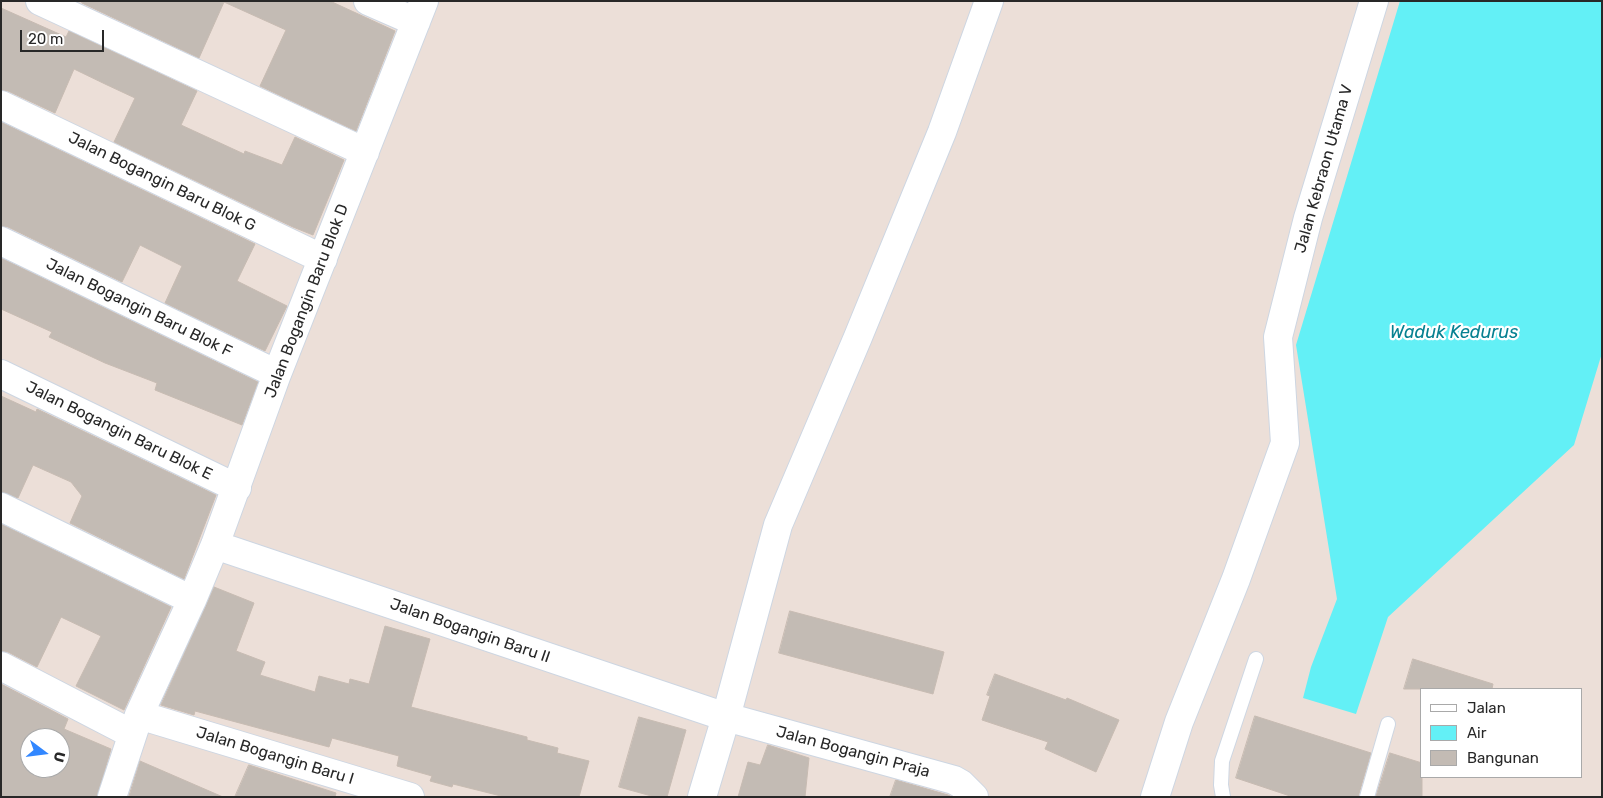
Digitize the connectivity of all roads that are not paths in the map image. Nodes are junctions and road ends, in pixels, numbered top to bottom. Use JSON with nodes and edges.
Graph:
{"nodes":[{"id":1,"x":40,"y":1,"type":"edge"},
{"id":2,"x":368,"y":1,"type":"edge"},
{"id":3,"x":989,"y":1,"type":"edge"},
{"id":4,"x":1374,"y":1,"type":"edge"},
{"id":5,"x":420,"y":12,"type":"edge"},
{"id":6,"x":1,"y":106,"type":"edge"},
{"id":7,"x":366,"y":152,"type":"junction"},
{"id":8,"x":1,"y":241,"type":"edge"},
{"id":9,"x":323,"y":259,"type":"junction"},
{"id":10,"x":1,"y":374,"type":"edge"},
{"id":11,"x":278,"y":374,"type":"junction"},
{"id":12,"x":236,"y":488,"type":"junction"},
{"id":13,"x":1,"y":506,"type":"edge"},
{"id":14,"x":215,"y":545,"type":"junction"},
{"id":15,"x":192,"y":600,"type":"junction"},
{"id":16,"x":1256,"y":659,"type":"dead end"},
{"id":17,"x":1,"y":666,"type":"edge"},
{"id":18,"x":726,"y":717,"type":"junction"},
{"id":19,"x":136,"y":724,"type":"junction"},
{"id":20,"x":1388,"y":724,"type":"dead end"},
{"id":21,"x":112,"y":797,"type":"edge"},
{"id":22,"x":410,"y":797,"type":"edge"},
{"id":23,"x":702,"y":797,"type":"edge"},
{"id":24,"x":974,"y":797,"type":"edge"},
{"id":25,"x":1155,"y":797,"type":"edge"},
{"id":26,"x":1223,"y":797,"type":"edge"},
{"id":27,"x":1367,"y":797,"type":"edge"}],
"edges":[{"from":1,"to":7,"type":"street"},
{"from":2,"to":5,"type":"street"},
{"from":3,"to":18,"type":"street"},
{"from":4,"to":25,"type":"street","name":"Jalan Kebraon Utama V"},
{"from":5,"to":7,"type":"street","name":"Jalan Bogangin Baru Blok D"},
{"from":6,"to":9,"type":"street","name":"Jalan Bogangin Baru Blok G"},
{"from":7,"to":9,"type":"street","name":"Jalan Bogangin Baru Blok D"},
{"from":8,"to":11,"type":"street","name":"Jalan Bogangin Baru Blok F"},
{"from":9,"to":11,"type":"street","name":"Jalan Bogangin Baru Blok D"},
{"from":10,"to":12,"type":"street","name":"Jalan Bogangin Baru Blok E"},
{"from":11,"to":12,"type":"street","name":"Jalan Bogangin Baru Blok D"},
{"from":12,"to":14,"type":"street","name":"Jalan Bogangin Baru Blok D"},
{"from":13,"to":15,"type":"street"},
{"from":14,"to":15,"type":"street","name":"Jalan Bogangin Baru Blok D"},
{"from":14,"to":18,"type":"street","name":"Jalan Bogangin Baru II"},
{"from":15,"to":19,"type":"street","name":"Jalan Bogangin Baru Blok D"},
{"from":16,"to":26,"type":"lane"},
{"from":17,"to":19,"type":"street","name":"Jalan Bogangin Baru I"},
{"from":18,"to":23,"type":"street"},
{"from":18,"to":24,"type":"street","name":"Jalan Bogangin Praja"},
{"from":19,"to":21,"type":"street","name":"Jalan Bogangin Baru Blok D"},
{"from":19,"to":22,"type":"street","name":"Jalan Bogangin Baru I"},
{"from":20,"to":27,"type":"lane"}]}
